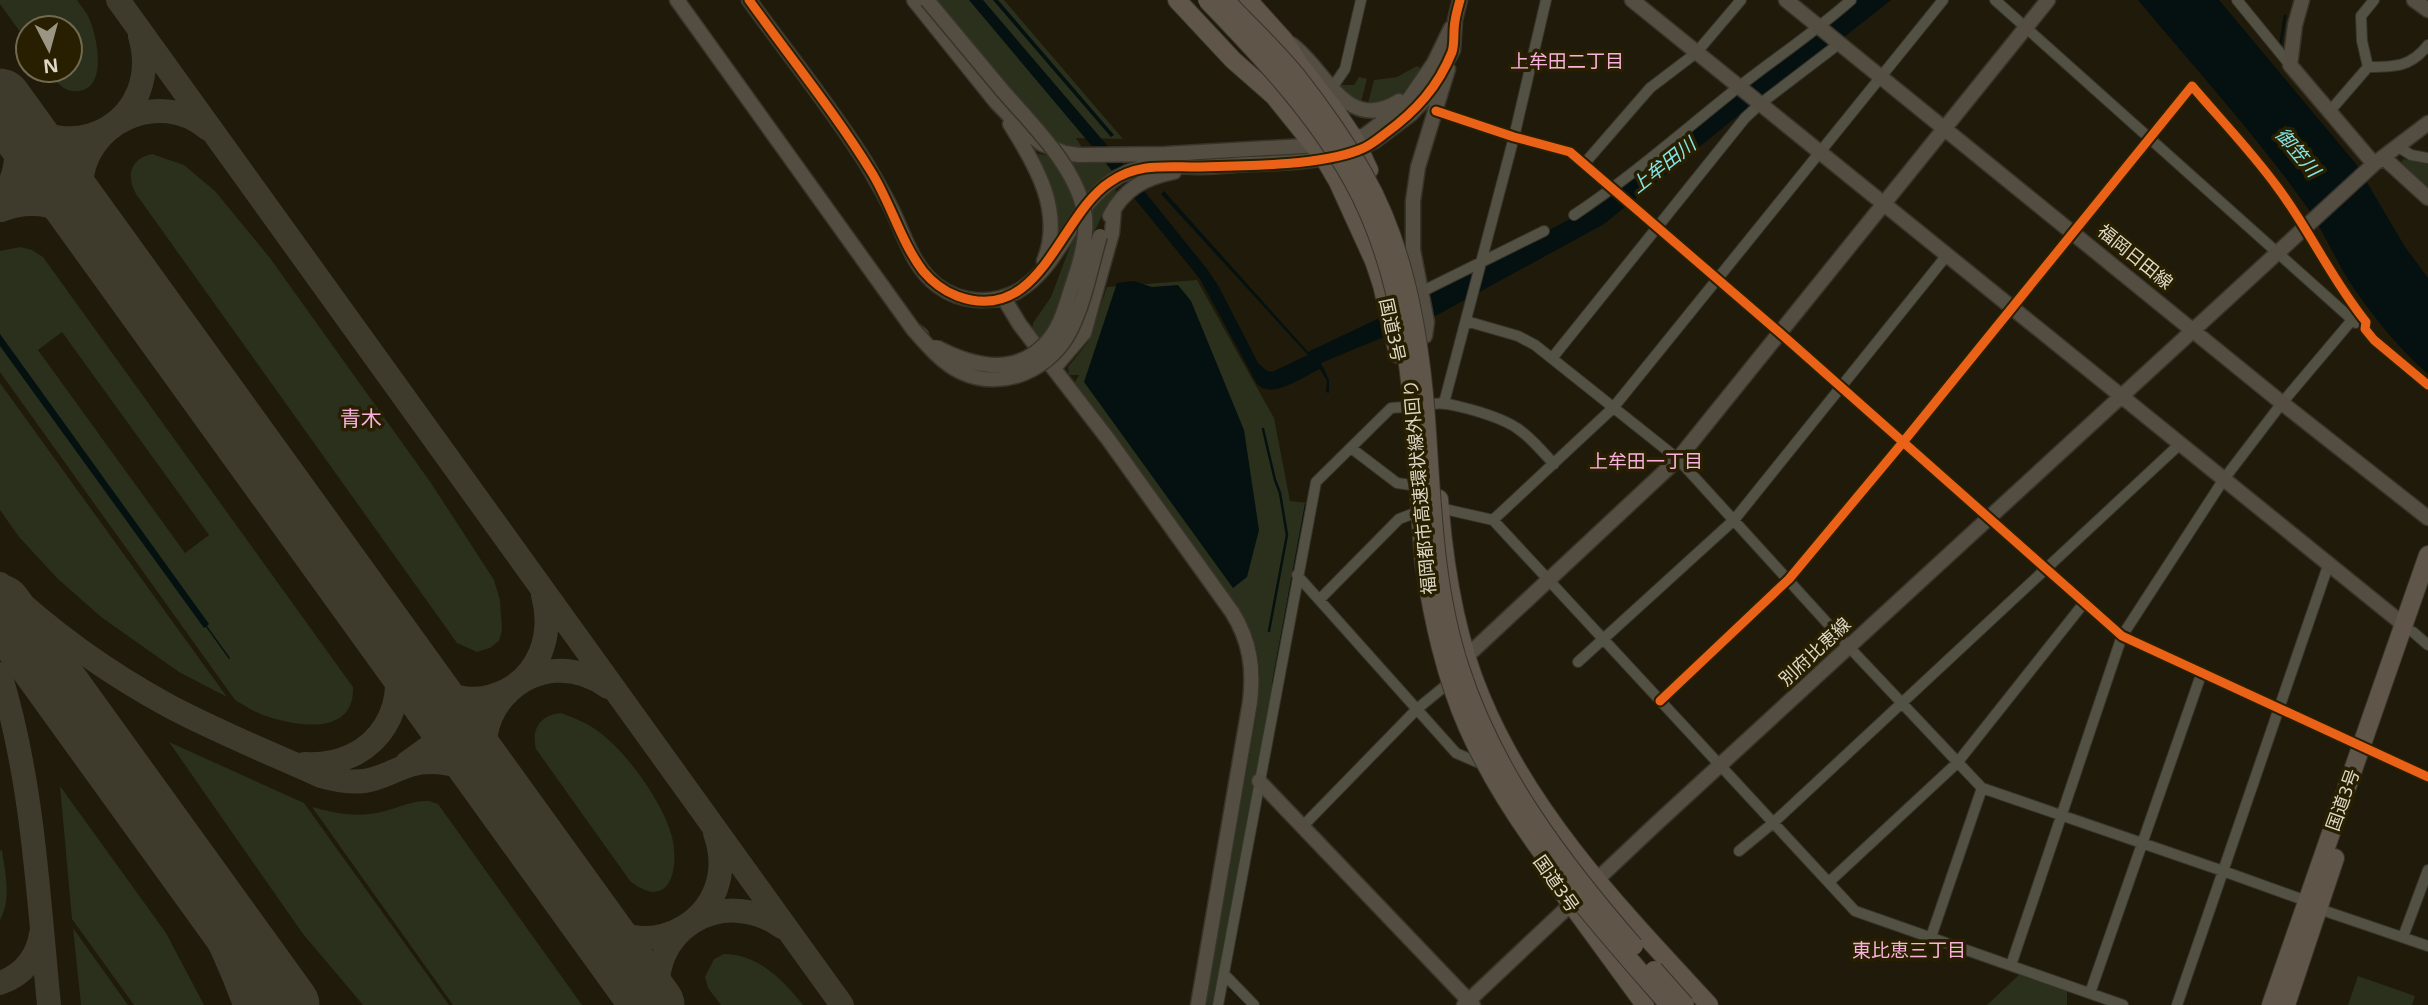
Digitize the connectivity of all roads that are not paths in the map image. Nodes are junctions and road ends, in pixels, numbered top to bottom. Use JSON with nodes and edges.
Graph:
{"nodes":[{"id":1,"x":677,"y":0,"type":"edge"},
{"id":2,"x":749,"y":0,"type":"edge"},
{"id":3,"x":914,"y":0,"type":"edge"},
{"id":4,"x":928,"y":0,"type":"edge"},
{"id":5,"x":1177,"y":0,"type":"edge"},
{"id":6,"x":1192,"y":0,"type":"edge"},
{"id":7,"x":1206,"y":0,"type":"edge"},
{"id":8,"x":1225,"y":0,"type":"edge"},
{"id":9,"x":1232,"y":0,"type":"edge"},
{"id":10,"x":1248,"y":0,"type":"edge"},
{"id":11,"x":1361,"y":0,"type":"edge"},
{"id":12,"x":1460,"y":0,"type":"edge"},
{"id":13,"x":1546,"y":0,"type":"edge"},
{"id":14,"x":1632,"y":0,"type":"edge"},
{"id":15,"x":1741,"y":0,"type":"edge"},
{"id":16,"x":1786,"y":0,"type":"edge"},
{"id":17,"x":1851,"y":0,"type":"edge"},
{"id":18,"x":1943,"y":0,"type":"edge"},
{"id":19,"x":1995,"y":0,"type":"edge"},
{"id":20,"x":2048,"y":0,"type":"edge"},
{"id":21,"x":2237,"y":0,"type":"edge"},
{"id":22,"x":2302,"y":0,"type":"edge"},
{"id":23,"x":2374,"y":0,"type":"edge"},
{"id":24,"x":2414,"y":0,"type":"edge"},
{"id":25,"x":2428,"y":10,"type":"edge"},
{"id":26,"x":1455,"y":20,"type":"junction"},
{"id":27,"x":1820,"y":27,"type":"junction"},
{"id":28,"x":2026,"y":27,"type":"junction"},
{"id":29,"x":1284,"y":40,"type":"junction"},
{"id":30,"x":1837,"y":41,"type":"junction"},
{"id":31,"x":1257,"y":42,"type":"junction"},
{"id":32,"x":2428,"y":45,"type":"edge"},
{"id":33,"x":1453,"y":50,"type":"junction"},
{"id":34,"x":1696,"y":53,"type":"junction"},
{"id":35,"x":2290,"y":65,"type":"junction"},
{"id":36,"x":2368,"y":67,"type":"junction"},
{"id":37,"x":1881,"y":77,"type":"junction"},
{"id":38,"x":1332,"y":88,"type":"junction"},
{"id":39,"x":1740,"y":88,"type":"junction"},
{"id":40,"x":1274,"y":96,"type":"junction"},
{"id":41,"x":996,"y":102,"type":"junction"},
{"id":42,"x":1757,"y":102,"type":"junction"},
{"id":43,"x":1405,"y":105,"type":"junction"},
{"id":44,"x":1436,"y":111,"type":"junction"},
{"id":45,"x":2330,"y":111,"type":"junction"},
{"id":46,"x":2428,"y":123,"type":"edge"},
{"id":47,"x":1946,"y":129,"type":"junction"},
{"id":48,"x":1514,"y":137,"type":"junction"},
{"id":49,"x":2150,"y":137,"type":"junction"},
{"id":50,"x":1357,"y":145,"type":"junction"},
{"id":51,"x":2397,"y":145,"type":"junction"},
{"id":52,"x":1318,"y":152,"type":"junction"},
{"id":53,"x":1821,"y":153,"type":"junction"},
{"id":54,"x":2428,"y":158,"type":"edge"},
{"id":55,"x":2375,"y":163,"type":"junction"},
{"id":56,"x":1584,"y":164,"type":"junction"},
{"id":57,"x":1192,"y":167,"type":"junction"},
{"id":58,"x":1615,"y":190,"type":"junction"},
{"id":59,"x":2428,"y":198,"type":"edge"},
{"id":60,"x":1884,"y":204,"type":"junction"},
{"id":61,"x":1114,"y":209,"type":"junction"},
{"id":62,"x":1574,"y":215,"type":"dead end"},
{"id":63,"x":1659,"y":227,"type":"junction"},
{"id":64,"x":2306,"y":228,"type":"junction"},
{"id":65,"x":1544,"y":231,"type":"dead end"},
{"id":66,"x":2073,"y":232,"type":"junction"},
{"id":67,"x":2278,"y":253,"type":"junction"},
{"id":68,"x":1947,"y":255,"type":"junction"},
{"id":69,"x":1480,"y":268,"type":"junction"},
{"id":70,"x":1039,"y":272,"type":"junction"},
{"id":71,"x":1718,"y":278,"type":"junction"},
{"id":72,"x":1420,"y":295,"type":"junction"},
{"id":73,"x":1003,"y":297,"type":"junction"},
{"id":74,"x":2012,"y":307,"type":"junction"},
{"id":75,"x":2352,"y":320,"type":"junction"},
{"id":76,"x":1466,"y":321,"type":"junction"},
{"id":77,"x":913,"y":329,"type":"junction"},
{"id":78,"x":2365,"y":329,"type":"junction"},
{"id":79,"x":2194,"y":330,"type":"junction"},
{"id":80,"x":1780,"y":332,"type":"junction"},
{"id":81,"x":1553,"y":357,"type":"junction"},
{"id":82,"x":1054,"y":368,"type":"junction"},
{"id":83,"x":2428,"y":385,"type":"edge"},
{"id":84,"x":1841,"y":387,"type":"junction"},
{"id":85,"x":2123,"y":395,"type":"junction"},
{"id":86,"x":1438,"y":403,"type":"junction"},
{"id":87,"x":2282,"y":403,"type":"junction"},
{"id":88,"x":1404,"y":407,"type":"junction"},
{"id":89,"x":1613,"y":408,"type":"junction"},
{"id":90,"x":1904,"y":441,"type":"junction"},
{"id":91,"x":2181,"y":443,"type":"junction"},
{"id":92,"x":1351,"y":448,"type":"junction"},
{"id":93,"x":1678,"y":459,"type":"junction"},
{"id":94,"x":1554,"y":464,"type":"junction"},
{"id":95,"x":2224,"y":479,"type":"junction"},
{"id":96,"x":1411,"y":485,"type":"junction"},
{"id":97,"x":1440,"y":509,"type":"junction"},
{"id":98,"x":1412,"y":514,"type":"junction"},
{"id":99,"x":2428,"y":518,"type":"edge"},
{"id":100,"x":1989,"y":519,"type":"junction"},
{"id":101,"x":1493,"y":520,"type":"junction"},
{"id":102,"x":1734,"y":520,"type":"junction"},
{"id":103,"x":2428,"y":555,"type":"edge"},
{"id":104,"x":2329,"y":563,"type":"junction"},
{"id":105,"x":2046,"y":569,"type":"junction"},
{"id":106,"x":1297,"y":575,"type":"junction"},
{"id":107,"x":1548,"y":579,"type":"junction"},
{"id":108,"x":1789,"y":579,"type":"junction"},
{"id":109,"x":2428,"y":587,"type":"edge"},
{"id":110,"x":1320,"y":599,"type":"junction"},
{"id":111,"x":2084,"y":603,"type":"junction"},
{"id":112,"x":2409,"y":628,"type":"junction"},
{"id":113,"x":2122,"y":636,"type":"junction"},
{"id":114,"x":1603,"y":639,"type":"junction"},
{"id":115,"x":2428,"y":645,"type":"edge"},
{"id":116,"x":1849,"y":647,"type":"junction"},
{"id":117,"x":1466,"y":657,"type":"junction"},
{"id":118,"x":1578,"y":662,"type":"dead end"},
{"id":119,"x":2202,"y":672,"type":"junction"},
{"id":120,"x":1445,"y":686,"type":"junction"},
{"id":121,"x":1660,"y":701,"type":"junction"},
{"id":122,"x":1902,"y":704,"type":"junction"},
{"id":123,"x":2281,"y":708,"type":"junction"},
{"id":124,"x":1417,"y":709,"type":"junction"},
{"id":125,"x":2367,"y":749,"type":"junction"},
{"id":126,"x":1479,"y":763,"type":"junction"},
{"id":127,"x":1957,"y":763,"type":"junction"},
{"id":128,"x":1720,"y":766,"type":"junction"},
{"id":129,"x":2428,"y":777,"type":"edge"},
{"id":130,"x":1259,"y":782,"type":"junction"},
{"id":131,"x":1982,"y":788,"type":"junction"},
{"id":132,"x":2062,"y":815,"type":"junction"},
{"id":133,"x":1773,"y":823,"type":"junction"},
{"id":134,"x":1302,"y":827,"type":"junction"},
{"id":135,"x":2143,"y":843,"type":"junction"},
{"id":136,"x":1739,"y":851,"type":"dead end"},
{"id":137,"x":2428,"y":870,"type":"edge"},
{"id":138,"x":2224,"y":871,"type":"junction"},
{"id":139,"x":1597,"y":880,"type":"junction"},
{"id":140,"x":1829,"y":882,"type":"junction"},
{"id":141,"x":2309,"y":903,"type":"junction"},
{"id":142,"x":1571,"y":905,"type":"junction"},
{"id":143,"x":1931,"y":937,"type":"junction"},
{"id":144,"x":2403,"y":937,"type":"junction"},
{"id":145,"x":2428,"y":946,"type":"edge"},
{"id":146,"x":1658,"y":950,"type":"junction"},
{"id":147,"x":2011,"y":965,"type":"junction"},
{"id":148,"x":1224,"y":974,"type":"junction"},
{"id":149,"x":2090,"y":993,"type":"junction"},
{"id":150,"x":1469,"y":1003,"type":"edge"},
{"id":151,"x":1689,"y":1003,"type":"edge"},
{"id":152,"x":1198,"y":1005,"type":"edge"},
{"id":153,"x":1218,"y":1005,"type":"edge"},
{"id":154,"x":1254,"y":1005,"type":"edge"},
{"id":155,"x":1645,"y":1005,"type":"edge"},
{"id":156,"x":1668,"y":1005,"type":"edge"},
{"id":157,"x":1709,"y":1005,"type":"edge"},
{"id":158,"x":2123,"y":1005,"type":"edge"},
{"id":159,"x":2177,"y":1005,"type":"edge"},
{"id":160,"x":2271,"y":1005,"type":"edge"},
{"id":161,"x":2286,"y":1005,"type":"edge"}],
"edges":[{"from":1,"to":77,"type":"street"},
{"from":2,"to":73,"type":"street"},
{"from":3,"to":41,"type":"street"},
{"from":4,"to":77,"type":"street","bridge":true},
{"from":5,"to":40,"type":"highway","name":"国道3号"},
{"from":6,"to":40,"type":"highway"},
{"from":7,"to":31,"type":"highway","name":"福岡都市高速環状線外回り","bridge":true},
{"from":8,"to":31,"type":"highway","bridge":true},
{"from":9,"to":31,"type":"highway","bridge":true},
{"from":10,"to":29,"type":"highway","name":"国道3号"},
{"from":11,"to":38,"type":"street"},
{"from":12,"to":26,"type":"street"},
{"from":13,"to":48,"type":"street"},
{"from":14,"to":34,"type":"street"},
{"from":15,"to":34,"type":"street"},
{"from":16,"to":27,"type":"street","name":"福岡日田線"},
{"from":17,"to":27,"type":"street"},
{"from":18,"to":37,"type":"street"},
{"from":19,"to":28,"type":"street"},
{"from":20,"to":28,"type":"street"},
{"from":21,"to":35,"type":"street"},
{"from":22,"to":35,"type":"street"},
{"from":23,"to":36,"type":"street"},
{"from":24,"to":25,"type":"street"},
{"from":26,"to":33,"type":"street"},
{"from":26,"to":43,"type":"street"},
{"from":27,"to":30,"type":"street","name":"福岡日田線"},
{"from":27,"to":39,"type":"street"},
{"from":28,"to":47,"type":"street"},
{"from":28,"to":49,"type":"street"},
{"from":29,"to":38,"type":"street"},
{"from":29,"to":50,"type":"highway","name":"国道3号"},
{"from":30,"to":37,"type":"street","name":"福岡日田線"},
{"from":30,"to":42,"type":"street"},
{"from":31,"to":151,"type":"highway","bridge":true},
{"from":31,"to":156,"type":"highway","name":"福岡都市高速環状線外回り","bridge":true},
{"from":32,"to":36,"type":"street"},
{"from":33,"to":44,"type":"street"},
{"from":33,"to":50,"type":"street"},
{"from":34,"to":39,"type":"street"},
{"from":34,"to":56,"type":"street"},
{"from":35,"to":45,"type":"street"},
{"from":36,"to":45,"type":"street"},
{"from":37,"to":47,"type":"street","name":"福岡日田線"},
{"from":37,"to":53,"type":"street"},
{"from":38,"to":43,"type":"street"},
{"from":39,"to":42,"type":"street"},
{"from":39,"to":58,"type":"street"},
{"from":40,"to":52,"type":"highway","name":"国道3号"},
{"from":41,"to":52,"type":"street"},
{"from":41,"to":70,"type":"street"},
{"from":42,"to":53,"type":"street"},
{"from":42,"to":63,"type":"street"},
{"from":43,"to":50,"type":"street"},
{"from":44,"to":48,"type":"street"},
{"from":44,"to":72,"type":"street"},
{"from":45,"to":55,"type":"street"},
{"from":46,"to":51,"type":"street","name":"別府比恵線"},
{"from":47,"to":60,"type":"street"},
{"from":47,"to":66,"type":"street","name":"福岡日田線"},
{"from":48,"to":56,"type":"street"},
{"from":48,"to":69,"type":"street"},
{"from":49,"to":64,"type":"street"},
{"from":49,"to":66,"type":"street"},
{"from":49,"to":67,"type":"street"},
{"from":50,"to":52,"type":"street"},
{"from":50,"to":72,"type":"highway","name":"国道3号"},
{"from":51,"to":54,"type":"street"},
{"from":51,"to":55,"type":"street","name":"別府比恵線"},
{"from":52,"to":57,"type":"street"},
{"from":52,"to":88,"type":"highway","name":"国道3号"},
{"from":53,"to":60,"type":"street"},
{"from":53,"to":71,"type":"street"},
{"from":55,"to":59,"type":"street"},
{"from":55,"to":64,"type":"street","name":"別府比恵線"},
{"from":56,"to":58,"type":"street"},
{"from":57,"to":61,"type":"street"},
{"from":57,"to":70,"type":"street"},
{"from":58,"to":62,"type":"street"},
{"from":58,"to":63,"type":"street"},
{"from":60,"to":68,"type":"street"},
{"from":60,"to":80,"type":"street"},
{"from":61,"to":77,"type":"street","bridge":true},
{"from":61,"to":82,"type":"street"},
{"from":63,"to":71,"type":"street"},
{"from":63,"to":81,"type":"street"},
{"from":64,"to":67,"type":"street","name":"別府比恵線"},
{"from":64,"to":78,"type":"street"},
{"from":65,"to":69,"type":"street"},
{"from":66,"to":74,"type":"street"},
{"from":66,"to":79,"type":"street","name":"福岡日田線"},
{"from":67,"to":75,"type":"street"},
{"from":67,"to":79,"type":"street","name":"別府比恵線"},
{"from":68,"to":74,"type":"street"},
{"from":68,"to":84,"type":"street"},
{"from":69,"to":72,"type":"street"},
{"from":69,"to":76,"type":"street"},
{"from":70,"to":73,"type":"street"},
{"from":71,"to":80,"type":"street"},
{"from":71,"to":89,"type":"street"},
{"from":72,"to":86,"type":"highway","name":"国道3号"},
{"from":73,"to":82,"type":"street"},
{"from":74,"to":85,"type":"street"},
{"from":74,"to":90,"type":"street"},
{"from":75,"to":78,"type":"street"},
{"from":75,"to":87,"type":"street"},
{"from":76,"to":81,"type":"street"},
{"from":76,"to":86,"type":"street"},
{"from":78,"to":83,"type":"street"},
{"from":79,"to":85,"type":"street","name":"別府比恵線"},
{"from":79,"to":87,"type":"street","name":"福岡日田線"},
{"from":80,"to":84,"type":"street"},
{"from":80,"to":93,"type":"street"},
{"from":81,"to":89,"type":"street"},
{"from":82,"to":152,"type":"street"},
{"from":84,"to":90,"type":"street"},
{"from":84,"to":102,"type":"street"},
{"from":85,"to":91,"type":"street"},
{"from":85,"to":100,"type":"street","name":"別府比恵線"},
{"from":86,"to":94,"type":"street"},
{"from":86,"to":97,"type":"highway","name":"国道3号"},
{"from":87,"to":95,"type":"street"},
{"from":87,"to":99,"type":"street","name":"福岡日田線"},
{"from":88,"to":92,"type":"street"},
{"from":88,"to":96,"type":"highway","name":"国道3号"},
{"from":89,"to":93,"type":"street"},
{"from":89,"to":94,"type":"street"},
{"from":90,"to":100,"type":"street"},
{"from":90,"to":108,"type":"street"},
{"from":91,"to":95,"type":"street"},
{"from":91,"to":105,"type":"street"},
{"from":92,"to":96,"type":"street"},
{"from":92,"to":106,"type":"street"},
{"from":93,"to":102,"type":"street"},
{"from":93,"to":107,"type":"street"},
{"from":94,"to":101,"type":"street"},
{"from":95,"to":104,"type":"street"},
{"from":95,"to":113,"type":"street"},
{"from":96,"to":98,"type":"highway","name":"国道3号"},
{"from":97,"to":101,"type":"street"},
{"from":97,"to":117,"type":"highway","name":"国道3号"},
{"from":98,"to":110,"type":"street"},
{"from":98,"to":120,"type":"highway","name":"国道3号"},
{"from":100,"to":105,"type":"street"},
{"from":100,"to":116,"type":"street","name":"別府比恵線"},
{"from":101,"to":107,"type":"street"},
{"from":102,"to":108,"type":"street"},
{"from":102,"to":114,"type":"street"},
{"from":103,"to":112,"type":"highway","name":"国道3号"},
{"from":104,"to":112,"type":"street"},
{"from":104,"to":123,"type":"street"},
{"from":105,"to":111,"type":"street"},
{"from":105,"to":122,"type":"street"},
{"from":106,"to":110,"type":"street"},
{"from":106,"to":130,"type":"street"},
{"from":107,"to":114,"type":"street"},
{"from":107,"to":117,"type":"street"},
{"from":108,"to":116,"type":"street"},
{"from":108,"to":121,"type":"street"},
{"from":109,"to":112,"type":"highway","name":"国道3号"},
{"from":110,"to":124,"type":"street"},
{"from":111,"to":113,"type":"street"},
{"from":111,"to":127,"type":"street"},
{"from":112,"to":115,"type":"street"},
{"from":112,"to":125,"type":"highway","name":"国道3号"},
{"from":113,"to":119,"type":"street"},
{"from":113,"to":132,"type":"street"},
{"from":114,"to":118,"type":"street"},
{"from":114,"to":121,"type":"street"},
{"from":116,"to":122,"type":"street"},
{"from":116,"to":128,"type":"street","name":"別府比恵線"},
{"from":117,"to":139,"type":"highway","name":"国道3号"},
{"from":119,"to":123,"type":"street"},
{"from":119,"to":135,"type":"street"},
{"from":120,"to":124,"type":"street"},
{"from":120,"to":126,"type":"highway","name":"国道3号"},
{"from":121,"to":128,"type":"street"},
{"from":122,"to":127,"type":"street"},
{"from":122,"to":133,"type":"street"},
{"from":123,"to":125,"type":"street"},
{"from":123,"to":138,"type":"street"},
{"from":124,"to":126,"type":"street"},
{"from":124,"to":134,"type":"street"},
{"from":125,"to":129,"type":"street"},
{"from":125,"to":141,"type":"highway","name":"国道3号"},
{"from":126,"to":142,"type":"highway","name":"国道3号"},
{"from":127,"to":131,"type":"street"},
{"from":127,"to":140,"type":"street"},
{"from":128,"to":133,"type":"street"},
{"from":128,"to":139,"type":"street","name":"別府比恵線"},
{"from":130,"to":134,"type":"street"},
{"from":130,"to":148,"type":"street"},
{"from":131,"to":132,"type":"street"},
{"from":131,"to":143,"type":"street"},
{"from":132,"to":135,"type":"street"},
{"from":132,"to":147,"type":"street"},
{"from":133,"to":136,"type":"street"},
{"from":133,"to":140,"type":"street"},
{"from":134,"to":150,"type":"street"},
{"from":135,"to":138,"type":"street"},
{"from":135,"to":149,"type":"street"},
{"from":137,"to":144,"type":"street"},
{"from":138,"to":141,"type":"street"},
{"from":138,"to":159,"type":"street"},
{"from":139,"to":142,"type":"street","name":"別府比恵線"},
{"from":139,"to":146,"type":"highway","name":"国道3号"},
{"from":140,"to":143,"type":"street"},
{"from":141,"to":144,"type":"street"},
{"from":141,"to":160,"type":"highway","name":"国道3号"},
{"from":141,"to":161,"type":"highway","name":"国道3号"},
{"from":142,"to":150,"type":"street","name":"別府比恵線"},
{"from":142,"to":155,"type":"highway","name":"国道3号"},
{"from":143,"to":147,"type":"street"},
{"from":144,"to":145,"type":"street"},
{"from":146,"to":151,"type":"highway"},
{"from":146,"to":157,"type":"highway","name":"国道3号"},
{"from":147,"to":149,"type":"street"},
{"from":148,"to":153,"type":"street"},
{"from":148,"to":154,"type":"street"},
{"from":149,"to":158,"type":"street"}]}
